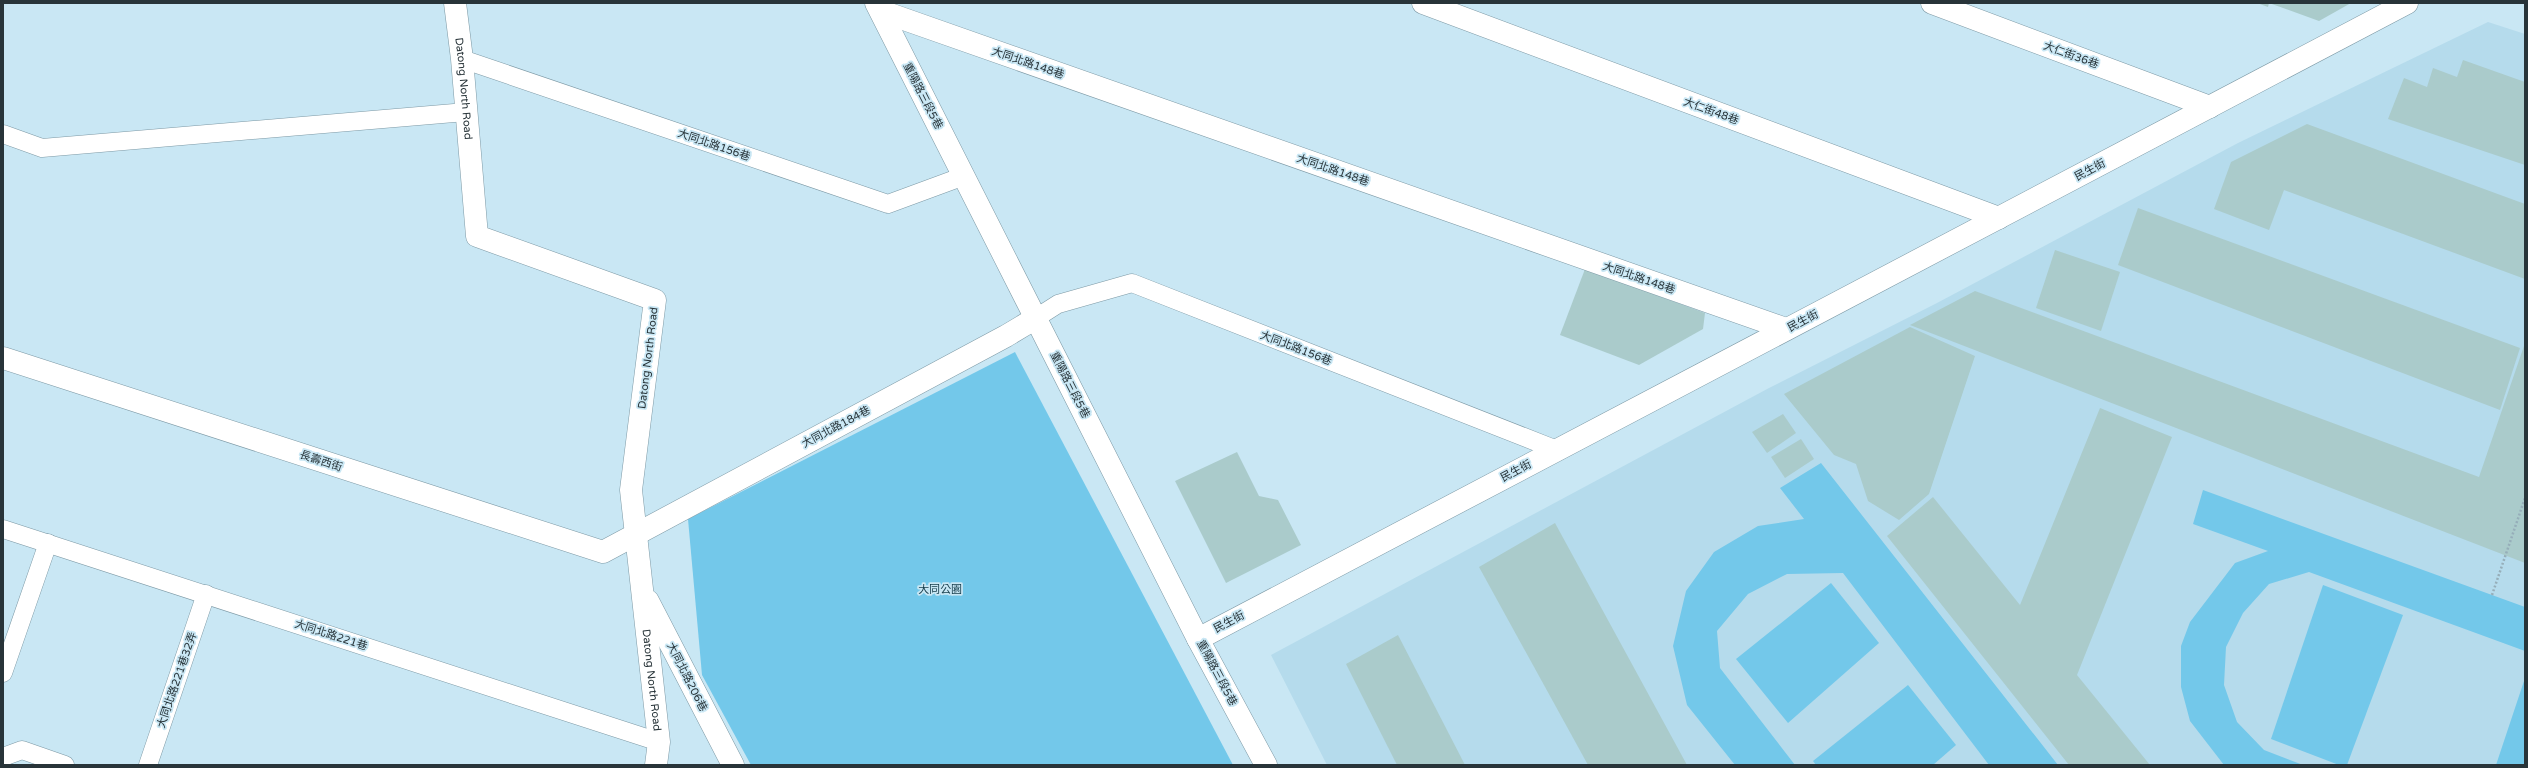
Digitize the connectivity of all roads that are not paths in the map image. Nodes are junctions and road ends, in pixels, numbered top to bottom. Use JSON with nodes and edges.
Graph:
{"nodes":[{"id":1,"x":455,"y":3,"type":"edge"},
{"id":2,"x":1423,"y":3,"type":"edge"},
{"id":3,"x":1932,"y":3,"type":"edge"},
{"id":4,"x":2407,"y":3,"type":"edge"},
{"id":5,"x":878,"y":7,"type":"edge"},
{"id":6,"x":462,"y":59,"type":"junction"},
{"id":7,"x":2210,"y":107,"type":"junction"},
{"id":8,"x":466,"y":112,"type":"junction"},
{"id":9,"x":3,"y":134,"type":"edge"},
{"id":10,"x":964,"y":176,"type":"junction"},
{"id":11,"x":1999,"y":218,"type":"junction"},
{"id":12,"x":1036,"y":318,"type":"junction"},
{"id":13,"x":1786,"y":329,"type":"junction"},
{"id":14,"x":3,"y":358,"type":"edge"},
{"id":15,"x":1556,"y":450,"type":"junction"},
{"id":16,"x":3,"y":529,"type":"edge"},
{"id":17,"x":635,"y":534,"type":"junction"},
{"id":18,"x":48,"y":543,"type":"junction"},
{"id":19,"x":642,"y":589,"type":"junction"},
{"id":20,"x":206,"y":594,"type":"junction"},
{"id":21,"x":1198,"y":638,"type":"junction"},
{"id":22,"x":3,"y":673,"type":"edge"},
{"id":23,"x":659,"y":742,"type":"junction"},
{"id":24,"x":3,"y":743,"type":"edge"},
{"id":25,"x":22,"y":750,"type":"junction"},
{"id":26,"x":3,"y":757,"type":"edge"},
{"id":27,"x":65,"y":765,"type":"edge"},
{"id":28,"x":148,"y":765,"type":"edge"},
{"id":29,"x":656,"y":765,"type":"edge"},
{"id":30,"x":732,"y":765,"type":"edge"},
{"id":31,"x":1266,"y":765,"type":"edge"}],
"edges":[{"from":1,"to":6,"type":"street","name":"Datong North Road"},
{"from":2,"to":11,"type":"street","name":"大仁街48巷"},
{"from":3,"to":7,"type":"street","name":"大仁街36巷"},
{"from":4,"to":7,"type":"street","name":"民生街"},
{"from":5,"to":10,"type":"street","name":"重陽路三段5巷"},
{"from":5,"to":13,"type":"street","name":"大同北路148巷"},
{"from":6,"to":8,"type":"street","name":"Datong North Road"},
{"from":6,"to":10,"type":"lane","name":"大同北路156巷"},
{"from":7,"to":11,"type":"street","name":"民生街"},
{"from":8,"to":9,"type":"lane"},
{"from":8,"to":17,"type":"street","name":"Datong North Road"},
{"from":10,"to":12,"type":"street","name":"重陽路三段5巷"},
{"from":11,"to":13,"type":"street","name":"民生街"},
{"from":12,"to":15,"type":"lane","name":"大同北路156巷"},
{"from":12,"to":17,"type":"street","name":"大同北路184巷"},
{"from":12,"to":21,"type":"street","name":"重陽路三段5巷"},
{"from":13,"to":15,"type":"street","name":"民生街"},
{"from":14,"to":17,"type":"street","name":"長壽西街"},
{"from":15,"to":21,"type":"street","name":"民生街"},
{"from":16,"to":18,"type":"lane","name":"大同北路221巷"},
{"from":17,"to":19,"type":"street","name":"Datong North Road"},
{"from":18,"to":20,"type":"lane","name":"大同北路221巷"},
{"from":18,"to":22,"type":"lane"},
{"from":19,"to":23,"type":"street","name":"Datong North Road"},
{"from":19,"to":30,"type":"street","name":"大同北路206巷"},
{"from":20,"to":23,"type":"lane","name":"大同北路221巷"},
{"from":20,"to":28,"type":"lane","name":"大同北路221巷32弄"},
{"from":21,"to":31,"type":"street","name":"重陽路三段5巷"},
{"from":23,"to":29,"type":"street","name":"Datong North Road"},
{"from":24,"to":25,"type":"lane"},
{"from":25,"to":26,"type":"lane"},
{"from":25,"to":27,"type":"lane"}]}
